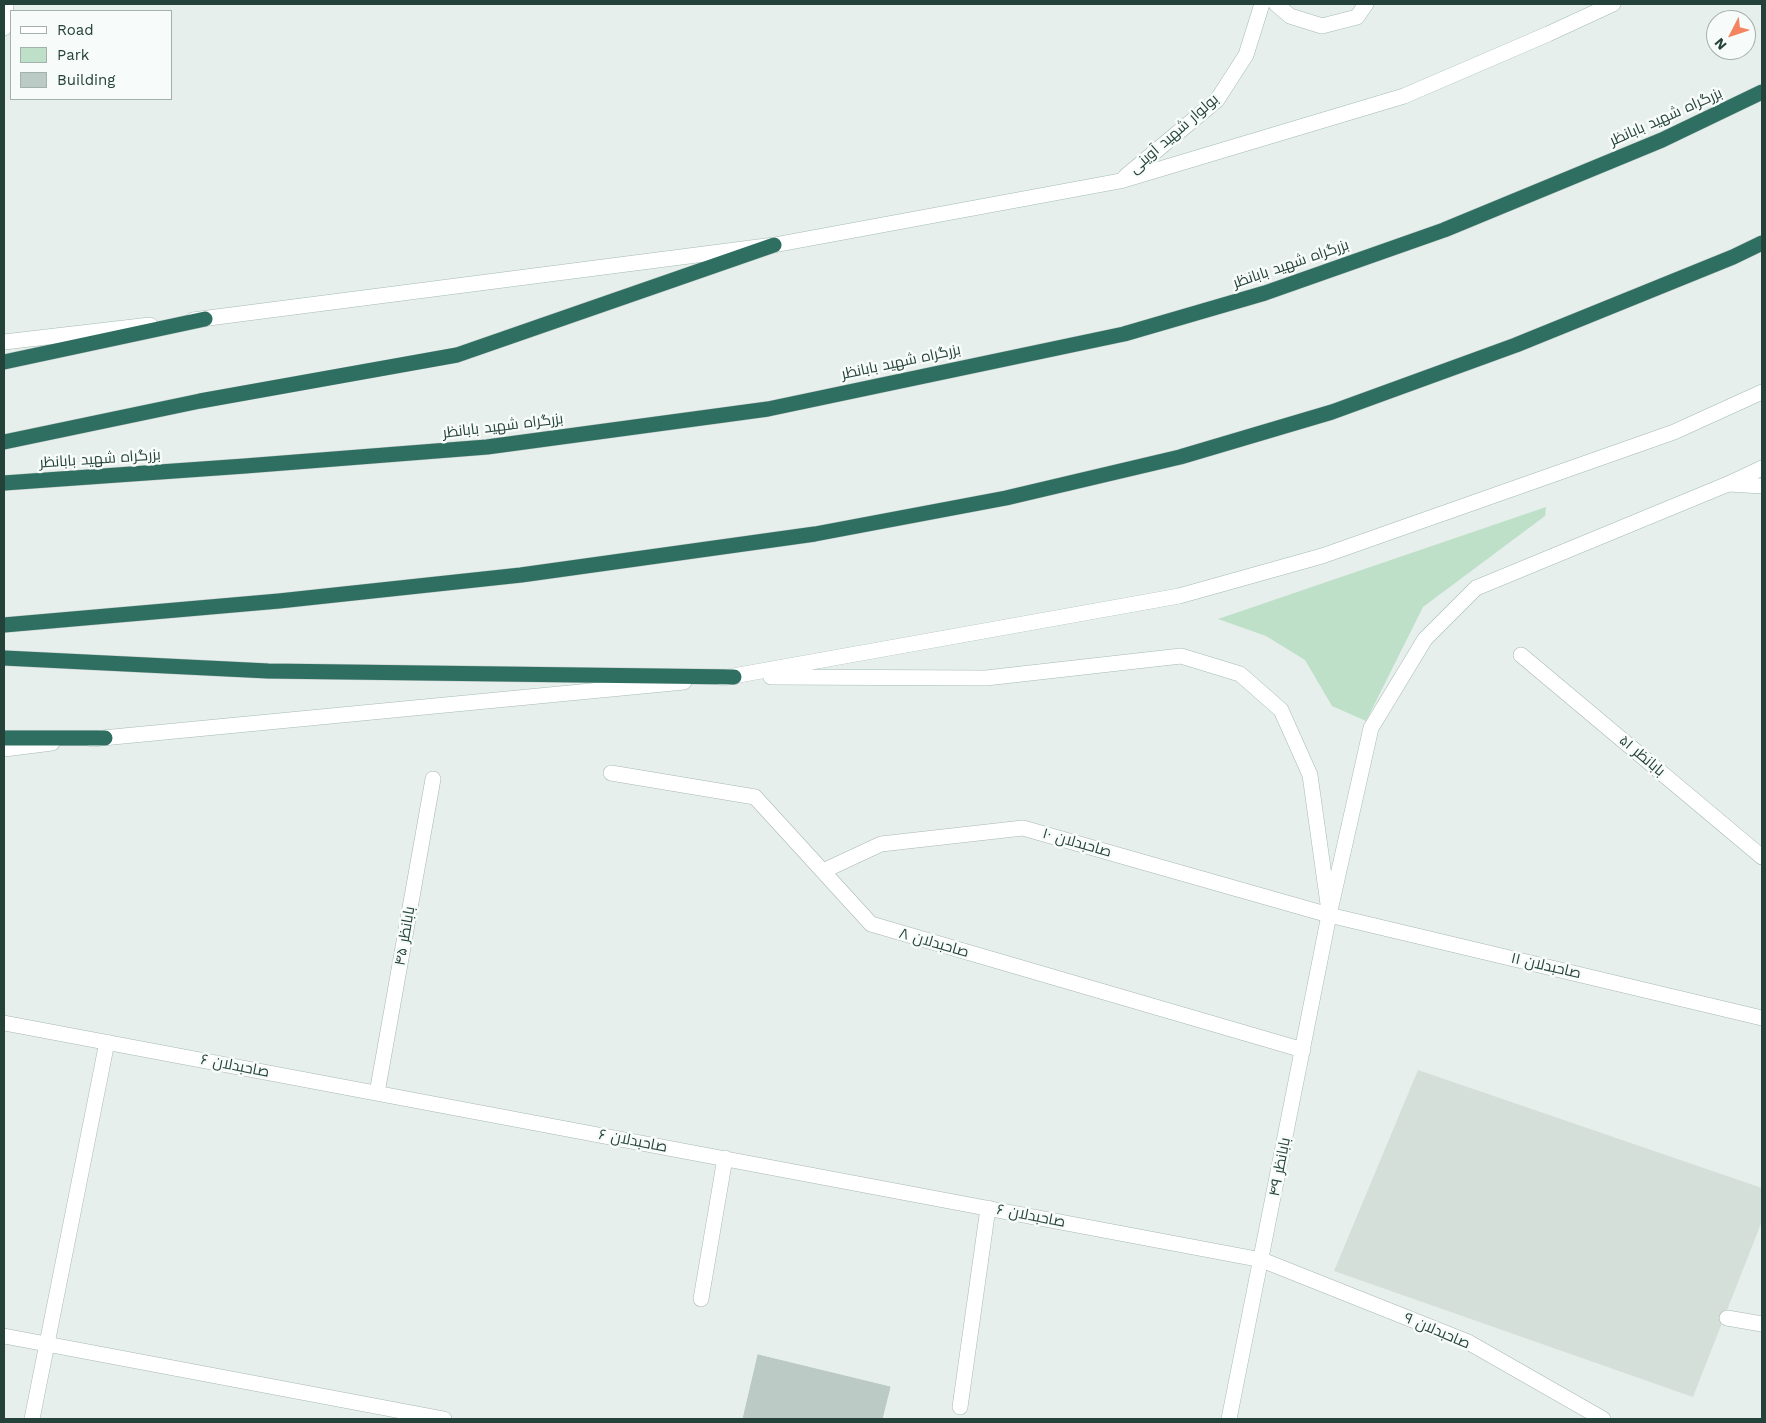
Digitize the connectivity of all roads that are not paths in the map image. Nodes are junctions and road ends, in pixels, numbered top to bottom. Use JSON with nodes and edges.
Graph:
{"nodes":[{"id":1,"x":6,"y":4,"type":"edge"},
{"id":2,"x":1262,"y":4,"type":"edge"},
{"id":3,"x":1276,"y":4,"type":"edge"},
{"id":4,"x":1366,"y":4,"type":"edge"},
{"id":5,"x":1613,"y":4,"type":"edge"},
{"id":6,"x":4,"y":28,"type":"edge"},
{"id":7,"x":1762,"y":92,"type":"edge"},
{"id":8,"x":1120,"y":181,"type":"junction"},
{"id":9,"x":1762,"y":243,"type":"edge"},
{"id":10,"x":774,"y":245,"type":"junction"},
{"id":11,"x":205,"y":319,"type":"junction"},
{"id":12,"x":4,"y":342,"type":"edge"},
{"id":13,"x":4,"y":362,"type":"edge"},
{"id":14,"x":1762,"y":392,"type":"edge"},
{"id":15,"x":4,"y":442,"type":"edge"},
{"id":16,"x":1762,"y":468,"type":"edge"},
{"id":17,"x":4,"y":483,"type":"edge"},
{"id":18,"x":1728,"y":484,"type":"junction"},
{"id":19,"x":1762,"y":486,"type":"edge"},
{"id":20,"x":4,"y":625,"type":"edge"},
{"id":21,"x":1521,"y":655,"type":"dead end"},
{"id":22,"x":4,"y":658,"type":"edge"},
{"id":23,"x":734,"y":677,"type":"junction"},
{"id":24,"x":4,"y":738,"type":"edge"},
{"id":25,"x":105,"y":738,"type":"junction"},
{"id":26,"x":4,"y":749,"type":"edge"},
{"id":27,"x":611,"y":773,"type":"dead end"},
{"id":28,"x":433,"y":780,"type":"dead end"},
{"id":29,"x":1762,"y":857,"type":"edge"},
{"id":30,"x":823,"y":871,"type":"junction"},
{"id":31,"x":1329,"y":915,"type":"junction"},
{"id":32,"x":1762,"y":1018,"type":"edge"},
{"id":33,"x":4,"y":1023,"type":"edge"},
{"id":34,"x":106,"y":1042,"type":"junction"},
{"id":35,"x":1302,"y":1050,"type":"junction"},
{"id":36,"x":377,"y":1093,"type":"junction"},
{"id":37,"x":725,"y":1158,"type":"junction"},
{"id":38,"x":988,"y":1208,"type":"junction"},
{"id":39,"x":1262,"y":1260,"type":"junction"},
{"id":40,"x":700,"y":1299,"type":"dead end"},
{"id":41,"x":1727,"y":1318,"type":"dead end"},
{"id":42,"x":1762,"y":1324,"type":"edge"},
{"id":43,"x":4,"y":1336,"type":"edge"},
{"id":44,"x":47,"y":1344,"type":"junction"},
{"id":45,"x":960,"y":1407,"type":"dead end"},
{"id":46,"x":384,"y":1414,"type":"edge"},
{"id":47,"x":32,"y":1419,"type":"edge"},
{"id":48,"x":444,"y":1419,"type":"edge"},
{"id":49,"x":1229,"y":1419,"type":"edge"},
{"id":50,"x":1603,"y":1419,"type":"edge"}],
"edges":[{"from":1,"to":6,"type":"street"},
{"from":2,"to":8,"type":"street","name":"بولوار شهید آوینی"},
{"from":3,"to":4,"type":"street"},
{"from":5,"to":8,"type":"street"},
{"from":7,"to":17,"type":"highway","name":"بزرگراه شهید بابانظر"},
{"from":8,"to":10,"type":"street"},
{"from":9,"to":20,"type":"highway"},
{"from":10,"to":11,"type":"street"},
{"from":10,"to":15,"type":"highway"},
{"from":11,"to":12,"type":"street"},
{"from":11,"to":13,"type":"highway"},
{"from":14,"to":23,"type":"street"},
{"from":16,"to":18,"type":"street","name":"بابانظر ۴۹"},
{"from":18,"to":19,"type":"street"},
{"from":18,"to":31,"type":"street","name":"بابانظر ۴۹"},
{"from":21,"to":29,"type":"street","name":"بابانظر ۵۱"},
{"from":22,"to":23,"type":"highway"},
{"from":23,"to":25,"type":"street"},
{"from":23,"to":31,"type":"street"},
{"from":24,"to":25,"type":"highway"},
{"from":25,"to":26,"type":"street"},
{"from":27,"to":30,"type":"street","name":"صاحبدلان ۸"},
{"from":28,"to":36,"type":"street","name":"بابانظر ۴۵"},
{"from":30,"to":31,"type":"street","name":"صاحبدلان ۱۰"},
{"from":30,"to":35,"type":"street","name":"صاحبدلان ۸"},
{"from":31,"to":32,"type":"street","name":"صاحبدلان ۱۱"},
{"from":31,"to":35,"type":"street","name":"بابانظر ۴۹"},
{"from":33,"to":34,"type":"street","name":"صاحبدلان ۶"},
{"from":34,"to":36,"type":"street","name":"صاحبدلان ۶"},
{"from":34,"to":44,"type":"street"},
{"from":35,"to":39,"type":"street","name":"بابانظر ۴۹"},
{"from":36,"to":37,"type":"street","name":"صاحبدلان ۶"},
{"from":37,"to":38,"type":"street","name":"صاحبدلان ۶"},
{"from":37,"to":40,"type":"street"},
{"from":38,"to":39,"type":"street","name":"صاحبدلان ۶"},
{"from":38,"to":45,"type":"street"},
{"from":39,"to":49,"type":"street","name":"بابانظر ۴۹"},
{"from":39,"to":50,"type":"street","name":"صاحبدلان ۹"},
{"from":41,"to":42,"type":"street"},
{"from":43,"to":44,"type":"street"},
{"from":44,"to":46,"type":"street"},
{"from":44,"to":47,"type":"street"},
{"from":46,"to":48,"type":"street"}]}
